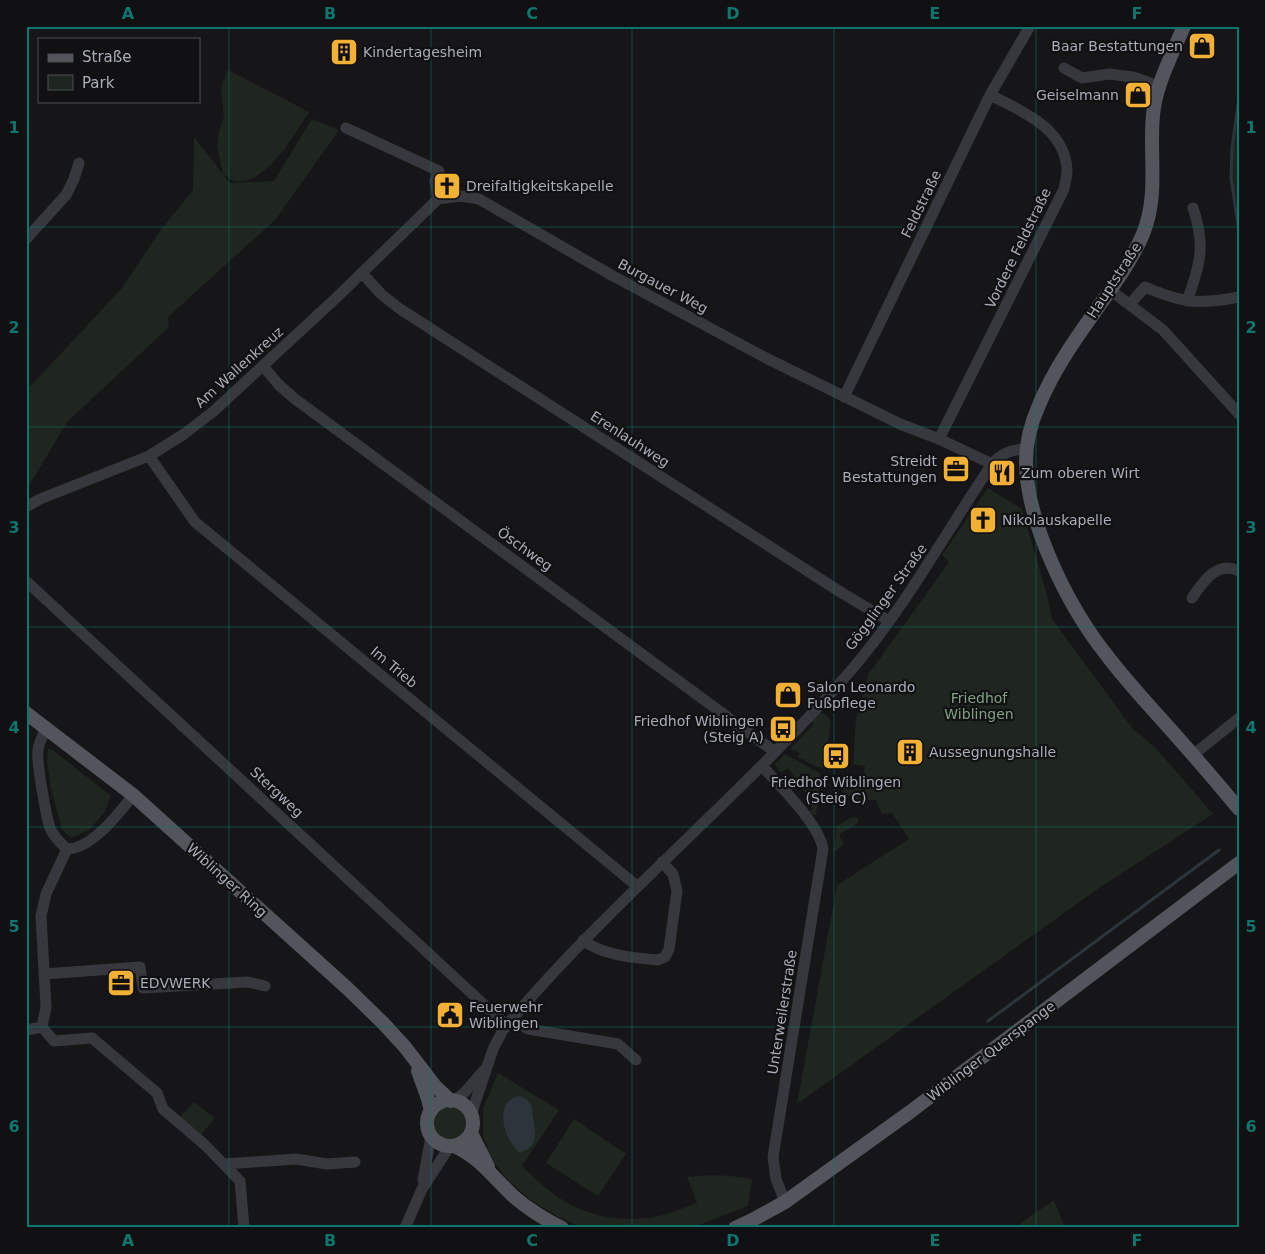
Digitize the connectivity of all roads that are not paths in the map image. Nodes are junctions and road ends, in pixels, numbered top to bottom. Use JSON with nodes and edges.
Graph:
{"nodes":[{"id":1,"x":1030,"y":26,"type":"edge"},
{"id":2,"x":1184,"y":26,"type":"edge"},
{"id":3,"x":1064,"y":68,"type":"dead end"},
{"id":4,"x":1159,"y":86,"type":"junction"},
{"id":5,"x":990,"y":95,"type":"junction"},
{"id":6,"x":346,"y":128,"type":"dead end"},
{"id":7,"x":78,"y":163,"type":"dead end"},
{"id":8,"x":438,"y":199,"type":"junction"},
{"id":9,"x":1193,"y":208,"type":"dead end"},
{"id":10,"x":26,"y":239,"type":"edge"},
{"id":11,"x":362,"y":273,"type":"junction"},
{"id":12,"x":1110,"y":290,"type":"junction"},
{"id":13,"x":1239,"y":296,"type":"edge"},
{"id":14,"x":1187,"y":301,"type":"junction"},
{"id":15,"x":1130,"y":304,"type":"junction"},
{"id":16,"x":263,"y":366,"type":"junction"},
{"id":17,"x":844,"y":397,"type":"junction"},
{"id":18,"x":1239,"y":414,"type":"edge"},
{"id":19,"x":939,"y":439,"type":"junction"},
{"id":20,"x":1026,"y":455,"type":"junction"},
{"id":21,"x":149,"y":456,"type":"junction"},
{"id":22,"x":992,"y":464,"type":"junction"},
{"id":23,"x":26,"y":507,"type":"edge"},
{"id":24,"x":1239,"y":571,"type":"edge"},
{"id":25,"x":26,"y":581,"type":"edge"},
{"id":26,"x":1192,"y":598,"type":"dead end"},
{"id":27,"x":889,"y":620,"type":"junction"},
{"id":28,"x":26,"y":713,"type":"edge"},
{"id":29,"x":1239,"y":718,"type":"edge"},
{"id":30,"x":47,"y":728,"type":"junction"},
{"id":31,"x":775,"y":752,"type":"junction"},
{"id":32,"x":1193,"y":755,"type":"junction"},
{"id":33,"x":762,"y":766,"type":"junction"},
{"id":34,"x":133,"y":795,"type":"junction"},
{"id":35,"x":1239,"y":809,"type":"edge"},
{"id":36,"x":67,"y":849,"type":"junction"},
{"id":37,"x":662,"y":862,"type":"junction"},
{"id":38,"x":1239,"y":863,"type":"edge"},
{"id":39,"x":637,"y":886,"type":"junction"},
{"id":40,"x":583,"y":940,"type":"junction"},
{"id":41,"x":44,"y":974,"type":"junction"},
{"id":42,"x":265,"y":986,"type":"dead end"},
{"id":43,"x":510,"y":1022,"type":"junction"},
{"id":44,"x":42,"y":1027,"type":"junction"},
{"id":45,"x":26,"y":1030,"type":"edge"},
{"id":46,"x":636,"y":1060,"type":"dead end"},
{"id":47,"x":415,"y":1061,"type":"junction"},
{"id":48,"x":486,"y":1066,"type":"junction"},
{"id":49,"x":452,"y":1101,"type":"junction"},
{"id":50,"x":431,"y":1111,"type":"junction"},
{"id":51,"x":471,"y":1115,"type":"junction"},
{"id":52,"x":471,"y":1133,"type":"junction"},
{"id":53,"x":431,"y":1136,"type":"junction"},
{"id":54,"x":452,"y":1146,"type":"junction"},
{"id":55,"x":355,"y":1162,"type":"dead end"},
{"id":56,"x":225,"y":1164,"type":"junction"},
{"id":57,"x":492,"y":1174,"type":"junction"},
{"id":58,"x":422,"y":1190,"type":"junction"},
{"id":59,"x":785,"y":1202,"type":"junction"},
{"id":60,"x":244,"y":1228,"type":"edge"},
{"id":61,"x":406,"y":1228,"type":"edge"},
{"id":62,"x":562,"y":1228,"type":"edge"},
{"id":63,"x":735,"y":1228,"type":"edge"}],
"edges":[{"from":1,"to":5,"type":"street","name":"Feldstraße"},
{"from":2,"to":4,"type":"main road","name":"Hauptstraße"},
{"from":3,"to":4,"type":"street"},
{"from":4,"to":12,"type":"main road","name":"Hauptstraße"},
{"from":5,"to":17,"type":"street","name":"Feldstraße"},
{"from":5,"to":19,"type":"street","name":"Vordere Feldstraße"},
{"from":6,"to":8,"type":"street"},
{"from":7,"to":10,"type":"street"},
{"from":8,"to":11,"type":"street","name":"Am Wallenkreuz"},
{"from":8,"to":17,"type":"street","name":"Burgauer Weg"},
{"from":9,"to":14,"type":"street"},
{"from":11,"to":16,"type":"street","name":"Am Wallenkreuz"},
{"from":11,"to":27,"type":"street","name":"Erenlauhweg"},
{"from":12,"to":15,"type":"street"},
{"from":12,"to":20,"type":"main road","name":"Hauptstraße"},
{"from":13,"to":14,"type":"street"},
{"from":14,"to":15,"type":"street"},
{"from":15,"to":18,"type":"street"},
{"from":16,"to":21,"type":"street","name":"Am Wallenkreuz"},
{"from":16,"to":31,"type":"street","name":"Öschweg"},
{"from":17,"to":19,"type":"street","name":"Burgauer Weg"},
{"from":19,"to":22,"type":"street","name":"Burgauer Weg"},
{"from":20,"to":22,"type":"street","name":"Gögglinger Straße"},
{"from":20,"to":32,"type":"main road"},
{"from":21,"to":23,"type":"street","name":"Am Wallenkreuz"},
{"from":21,"to":39,"type":"street","name":"Im Trieb"},
{"from":22,"to":27,"type":"street","name":"Gögglinger Straße"},
{"from":24,"to":26,"type":"street"},
{"from":25,"to":43,"type":"street","name":"Stergweg"},
{"from":27,"to":31,"type":"street","name":"Gögglinger Straße"},
{"from":28,"to":30,"type":"main road","name":"Wiblinger Ring"},
{"from":29,"to":32,"type":"street"},
{"from":30,"to":34,"type":"main road","name":"Wiblinger Ring"},
{"from":30,"to":36,"type":"street"},
{"from":31,"to":33,"type":"street","name":"Gögglinger Straße"},
{"from":32,"to":35,"type":"main road"},
{"from":33,"to":37,"type":"street","name":"Gögglinger Straße"},
{"from":33,"to":59,"type":"street","name":"Unterweilerstraße"},
{"from":34,"to":36,"type":"street"},
{"from":34,"to":47,"type":"main road","name":"Wiblinger Ring"},
{"from":36,"to":41,"type":"street"},
{"from":37,"to":39,"type":"street","name":"Gögglinger Straße"},
{"from":37,"to":40,"type":"street"},
{"from":38,"to":59,"type":"main road","name":"Wiblinger Querspange"},
{"from":39,"to":40,"type":"street","name":"Gögglinger Straße"},
{"from":40,"to":43,"type":"street","name":"Gögglinger Straße"},
{"from":41,"to":42,"type":"street"},
{"from":41,"to":44,"type":"street"},
{"from":43,"to":46,"type":"street"},
{"from":43,"to":48,"type":"street","name":"Gögglinger Straße"},
{"from":44,"to":45,"type":"street"},
{"from":44,"to":56,"type":"street"},
{"from":47,"to":49,"type":"main road","name":"Wiblinger Ring"},
{"from":47,"to":50,"type":"main road","name":"Wiblinger Ring"},
{"from":48,"to":49,"type":"street","name":"Gögglinger Straße"},
{"from":48,"to":51,"type":"street","name":"Gögglinger Straße"},
{"from":49,"to":50,"type":"main road"},
{"from":49,"to":51,"type":"main road"},
{"from":50,"to":53,"type":"main road"},
{"from":51,"to":52,"type":"main road"},
{"from":52,"to":54,"type":"main road"},
{"from":52,"to":57,"type":"main road"},
{"from":53,"to":54,"type":"main road"},
{"from":53,"to":58,"type":"street"},
{"from":54,"to":57,"type":"main road"},
{"from":54,"to":58,"type":"street"},
{"from":55,"to":56,"type":"street"},
{"from":56,"to":60,"type":"street"},
{"from":57,"to":62,"type":"main road"},
{"from":58,"to":61,"type":"street"},
{"from":59,"to":63,"type":"main road","name":"Wiblinger Querspange"}]}
